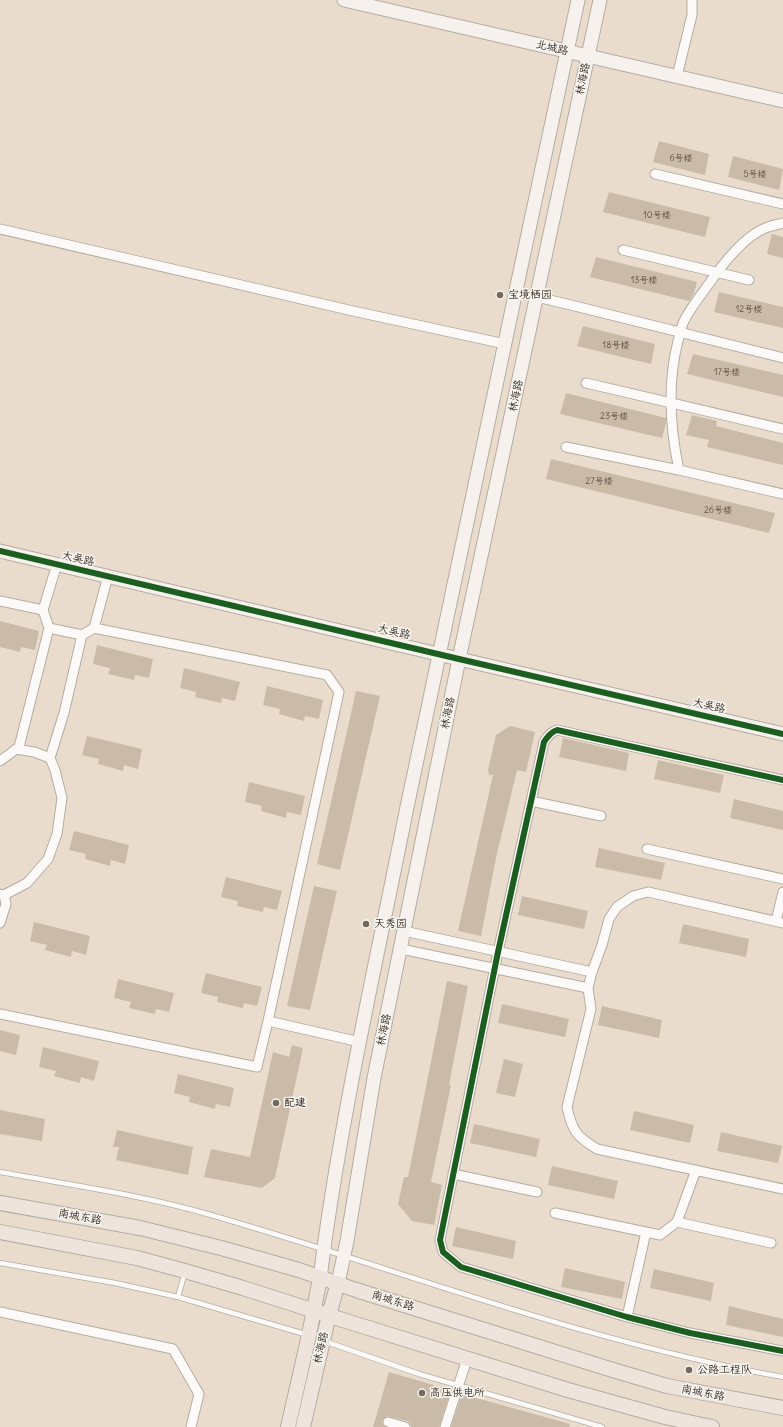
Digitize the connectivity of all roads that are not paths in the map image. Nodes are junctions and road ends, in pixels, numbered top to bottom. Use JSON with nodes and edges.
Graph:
{"nodes":[{"id":1,"x":344,"y":0,"type":"edge"},
{"id":2,"x":578,"y":0,"type":"edge"},
{"id":3,"x":600,"y":0,"type":"edge"},
{"id":4,"x":692,"y":0,"type":"edge"},
{"id":5,"x":567,"y":52,"type":"junction"},
{"id":6,"x":588,"y":56,"type":"junction"},
{"id":7,"x":677,"y":76,"type":"junction"},
{"id":8,"x":783,"y":101,"type":"edge"},
{"id":9,"x":655,"y":174,"type":"dead end"},
{"id":10,"x":783,"y":204,"type":"edge"},
{"id":11,"x":783,"y":223,"type":"edge"},
{"id":12,"x":0,"y":229,"type":"edge"},
{"id":13,"x":624,"y":250,"type":"dead end"},
{"id":14,"x":717,"y":273,"type":"junction"},
{"id":15,"x":749,"y":280,"type":"dead end"},
{"id":16,"x":516,"y":292,"type":"junction"},
{"id":17,"x":537,"y":297,"type":"junction"},
{"id":18,"x":680,"y":333,"type":"junction"},
{"id":19,"x":505,"y":344,"type":"junction"},
{"id":20,"x":783,"y":358,"type":"edge"},
{"id":21,"x":586,"y":383,"type":"dead end"},
{"id":22,"x":671,"y":402,"type":"junction"},
{"id":23,"x":783,"y":429,"type":"edge"},
{"id":24,"x":566,"y":446,"type":"dead end"},
{"id":25,"x":679,"y":470,"type":"junction"},
{"id":26,"x":783,"y":494,"type":"edge"},
{"id":27,"x":0,"y":551,"type":"edge"},
{"id":28,"x":57,"y":564,"type":"junction"},
{"id":29,"x":108,"y":576,"type":"junction"},
{"id":30,"x":0,"y":601,"type":"edge"},
{"id":31,"x":43,"y":610,"type":"junction"},
{"id":32,"x":49,"y":628,"type":"junction"},
{"id":33,"x":94,"y":628,"type":"junction"},
{"id":34,"x":82,"y":635,"type":"junction"},
{"id":35,"x":439,"y":653,"type":"junction"},
{"id":36,"x":459,"y":659,"type":"junction"},
{"id":37,"x":783,"y":734,"type":"edge"},
{"id":38,"x":16,"y":749,"type":"junction"},
{"id":39,"x":50,"y":758,"type":"junction"},
{"id":40,"x":0,"y":761,"type":"edge"},
{"id":41,"x":783,"y":780,"type":"edge"},
{"id":42,"x":531,"y":801,"type":"junction"},
{"id":43,"x":601,"y":816,"type":"dead end"},
{"id":44,"x":647,"y":849,"type":"dead end"},
{"id":45,"x":783,"y":879,"type":"edge"},
{"id":46,"x":783,"y":892,"type":"edge"},
{"id":47,"x":2,"y":894,"type":"edge"},
{"id":48,"x":780,"y":922,"type":"edge"},
{"id":49,"x":0,"y":923,"type":"edge"},
{"id":50,"x":404,"y":931,"type":"junction"},
{"id":51,"x":401,"y":949,"type":"junction"},
{"id":52,"x":498,"y":952,"type":"junction"},
{"id":53,"x":495,"y":969,"type":"junction"},
{"id":54,"x":592,"y":972,"type":"junction"},
{"id":55,"x":588,"y":988,"type":"junction"},
{"id":56,"x":0,"y":1014,"type":"edge"},
{"id":57,"x":268,"y":1021,"type":"junction"},
{"id":58,"x":360,"y":1042,"type":"junction"},
{"id":59,"x":696,"y":1170,"type":"junction"},
{"id":60,"x":0,"y":1172,"type":"edge"},
{"id":61,"x":453,"y":1174,"type":"junction"},
{"id":62,"x":783,"y":1189,"type":"edge"},
{"id":63,"x":537,"y":1192,"type":"dead end"},
{"id":64,"x":0,"y":1203,"type":"edge"},
{"id":65,"x":555,"y":1213,"type":"dead end"},
{"id":66,"x":677,"y":1222,"type":"junction"},
{"id":67,"x":0,"y":1232,"type":"edge"},
{"id":68,"x":646,"y":1232,"type":"junction"},
{"id":69,"x":770,"y":1243,"type":"dead end"},
{"id":70,"x":324,"y":1250,"type":"junction"},
{"id":71,"x":344,"y":1255,"type":"junction"},
{"id":72,"x":0,"y":1263,"type":"edge"},
{"id":73,"x":185,"y":1271,"type":"junction"},
{"id":74,"x":320,"y":1278,"type":"junction"},
{"id":75,"x":338,"y":1283,"type":"junction"},
{"id":76,"x":178,"y":1297,"type":"junction"},
{"id":77,"x":314,"y":1310,"type":"junction"},
{"id":78,"x":0,"y":1312,"type":"edge"},
{"id":79,"x":329,"y":1315,"type":"junction"},
{"id":80,"x":627,"y":1317,"type":"junction"},
{"id":81,"x":309,"y":1336,"type":"junction"},
{"id":82,"x":323,"y":1340,"type":"junction"},
{"id":83,"x":783,"y":1351,"type":"edge"},
{"id":84,"x":466,"y":1358,"type":"junction"},
{"id":85,"x":783,"y":1376,"type":"edge"},
{"id":86,"x":458,"y":1385,"type":"junction"},
{"id":87,"x":783,"y":1408,"type":"edge"},
{"id":88,"x":388,"y":1422,"type":"dead end"},
{"id":89,"x":191,"y":1427,"type":"edge"},
{"id":90,"x":288,"y":1427,"type":"edge"},
{"id":91,"x":303,"y":1427,"type":"edge"},
{"id":92,"x":405,"y":1427,"type":"edge"},
{"id":93,"x":445,"y":1427,"type":"edge"},
{"id":94,"x":602,"y":1427,"type":"edge"},
{"id":95,"x":712,"y":1427,"type":"edge"}],
"edges":[{"from":1,"to":5,"type":"main road","name":"北城路"},
{"from":2,"to":5,"type":"main road","name":"林海路"},
{"from":3,"to":6,"type":"main road","name":"林海路"},
{"from":4,"to":7,"type":"street"},
{"from":5,"to":6,"type":"main road","name":"北城路"},
{"from":5,"to":16,"type":"main road","name":"林海路"},
{"from":6,"to":7,"type":"main road","name":"北城路"},
{"from":6,"to":17,"type":"main road","name":"林海路"},
{"from":7,"to":8,"type":"main road","name":"北城路"},
{"from":9,"to":10,"type":"street"},
{"from":11,"to":14,"type":"street"},
{"from":12,"to":19,"type":"street"},
{"from":13,"to":14,"type":"street"},
{"from":14,"to":15,"type":"street"},
{"from":14,"to":18,"type":"street"},
{"from":16,"to":17,"type":"street"},
{"from":16,"to":19,"type":"main road","name":"林海路"},
{"from":17,"to":18,"type":"street"},
{"from":17,"to":36,"type":"main road","name":"林海路"},
{"from":18,"to":20,"type":"street"},
{"from":18,"to":22,"type":"street"},
{"from":19,"to":35,"type":"main road","name":"林海路"},
{"from":21,"to":22,"type":"street"},
{"from":22,"to":23,"type":"street"},
{"from":22,"to":25,"type":"street"},
{"from":24,"to":25,"type":"street"},
{"from":25,"to":26,"type":"street"},
{"from":27,"to":28,"type":"main road","name":"大吴路"},
{"from":28,"to":29,"type":"main road","name":"大吴路"},
{"from":28,"to":31,"type":"street"},
{"from":29,"to":33,"type":"street"},
{"from":29,"to":35,"type":"main road","name":"大吴路"},
{"from":30,"to":31,"type":"street"},
{"from":31,"to":32,"type":"street"},
{"from":32,"to":34,"type":"street"},
{"from":32,"to":38,"type":"street"},
{"from":33,"to":34,"type":"street"},
{"from":33,"to":57,"type":"street"},
{"from":34,"to":39,"type":"street"},
{"from":35,"to":36,"type":"main road","name":"大吴路"},
{"from":35,"to":58,"type":"main road","name":"林海路"},
{"from":36,"to":37,"type":"main road","name":"大吴路"},
{"from":36,"to":50,"type":"main road","name":"林海路"},
{"from":38,"to":39,"type":"street"},
{"from":38,"to":40,"type":"street"},
{"from":39,"to":47,"type":"street"},
{"from":41,"to":42,"type":"street"},
{"from":42,"to":43,"type":"street"},
{"from":42,"to":52,"type":"street"},
{"from":44,"to":45,"type":"street"},
{"from":46,"to":48,"type":"street"},
{"from":47,"to":49,"type":"street"},
{"from":48,"to":54,"type":"street"},
{"from":50,"to":51,"type":"main road","name":"林海路"},
{"from":50,"to":52,"type":"street"},
{"from":51,"to":53,"type":"street"},
{"from":51,"to":71,"type":"main road","name":"林海路"},
{"from":52,"to":53,"type":"street"},
{"from":52,"to":54,"type":"street"},
{"from":53,"to":55,"type":"street"},
{"from":53,"to":61,"type":"street"},
{"from":54,"to":55,"type":"street"},
{"from":55,"to":59,"type":"street"},
{"from":56,"to":57,"type":"street"},
{"from":57,"to":58,"type":"street"},
{"from":58,"to":70,"type":"main road","name":"林海路"},
{"from":59,"to":62,"type":"street"},
{"from":59,"to":66,"type":"street"},
{"from":60,"to":70,"type":"lane"},
{"from":61,"to":63,"type":"street"},
{"from":61,"to":80,"type":"street"},
{"from":64,"to":74,"type":"main road","name":"南城东路"},
{"from":65,"to":68,"type":"street"},
{"from":66,"to":68,"type":"street"},
{"from":66,"to":69,"type":"street"},
{"from":67,"to":73,"type":"main road"},
{"from":68,"to":80,"type":"street"},
{"from":70,"to":71,"type":"lane"},
{"from":70,"to":74,"type":"main road","name":"林海路"},
{"from":71,"to":75,"type":"main road","name":"林海路"},
{"from":71,"to":85,"type":"lane"},
{"from":72,"to":76,"type":"lane"},
{"from":73,"to":76,"type":"lane"},
{"from":73,"to":77,"type":"main road"},
{"from":74,"to":75,"type":"main road","name":"南城东路"},
{"from":74,"to":77,"type":"main road","name":"林海路"},
{"from":75,"to":79,"type":"main road","name":"林海路"},
{"from":75,"to":87,"type":"main road","name":"南城东路"},
{"from":76,"to":81,"type":"lane"},
{"from":77,"to":79,"type":"main road"},
{"from":77,"to":81,"type":"main road","name":"林海路"},
{"from":78,"to":89,"type":"street"},
{"from":79,"to":82,"type":"main road","name":"林海路"},
{"from":79,"to":84,"type":"main road"},
{"from":80,"to":83,"type":"street"},
{"from":81,"to":82,"type":"lane"},
{"from":81,"to":90,"type":"main road","name":"林海路"},
{"from":82,"to":86,"type":"lane"},
{"from":82,"to":91,"type":"main road","name":"林海路"},
{"from":84,"to":86,"type":"street"},
{"from":84,"to":95,"type":"main road"},
{"from":86,"to":93,"type":"street"},
{"from":86,"to":94,"type":"lane"},
{"from":88,"to":92,"type":"street"}]}
